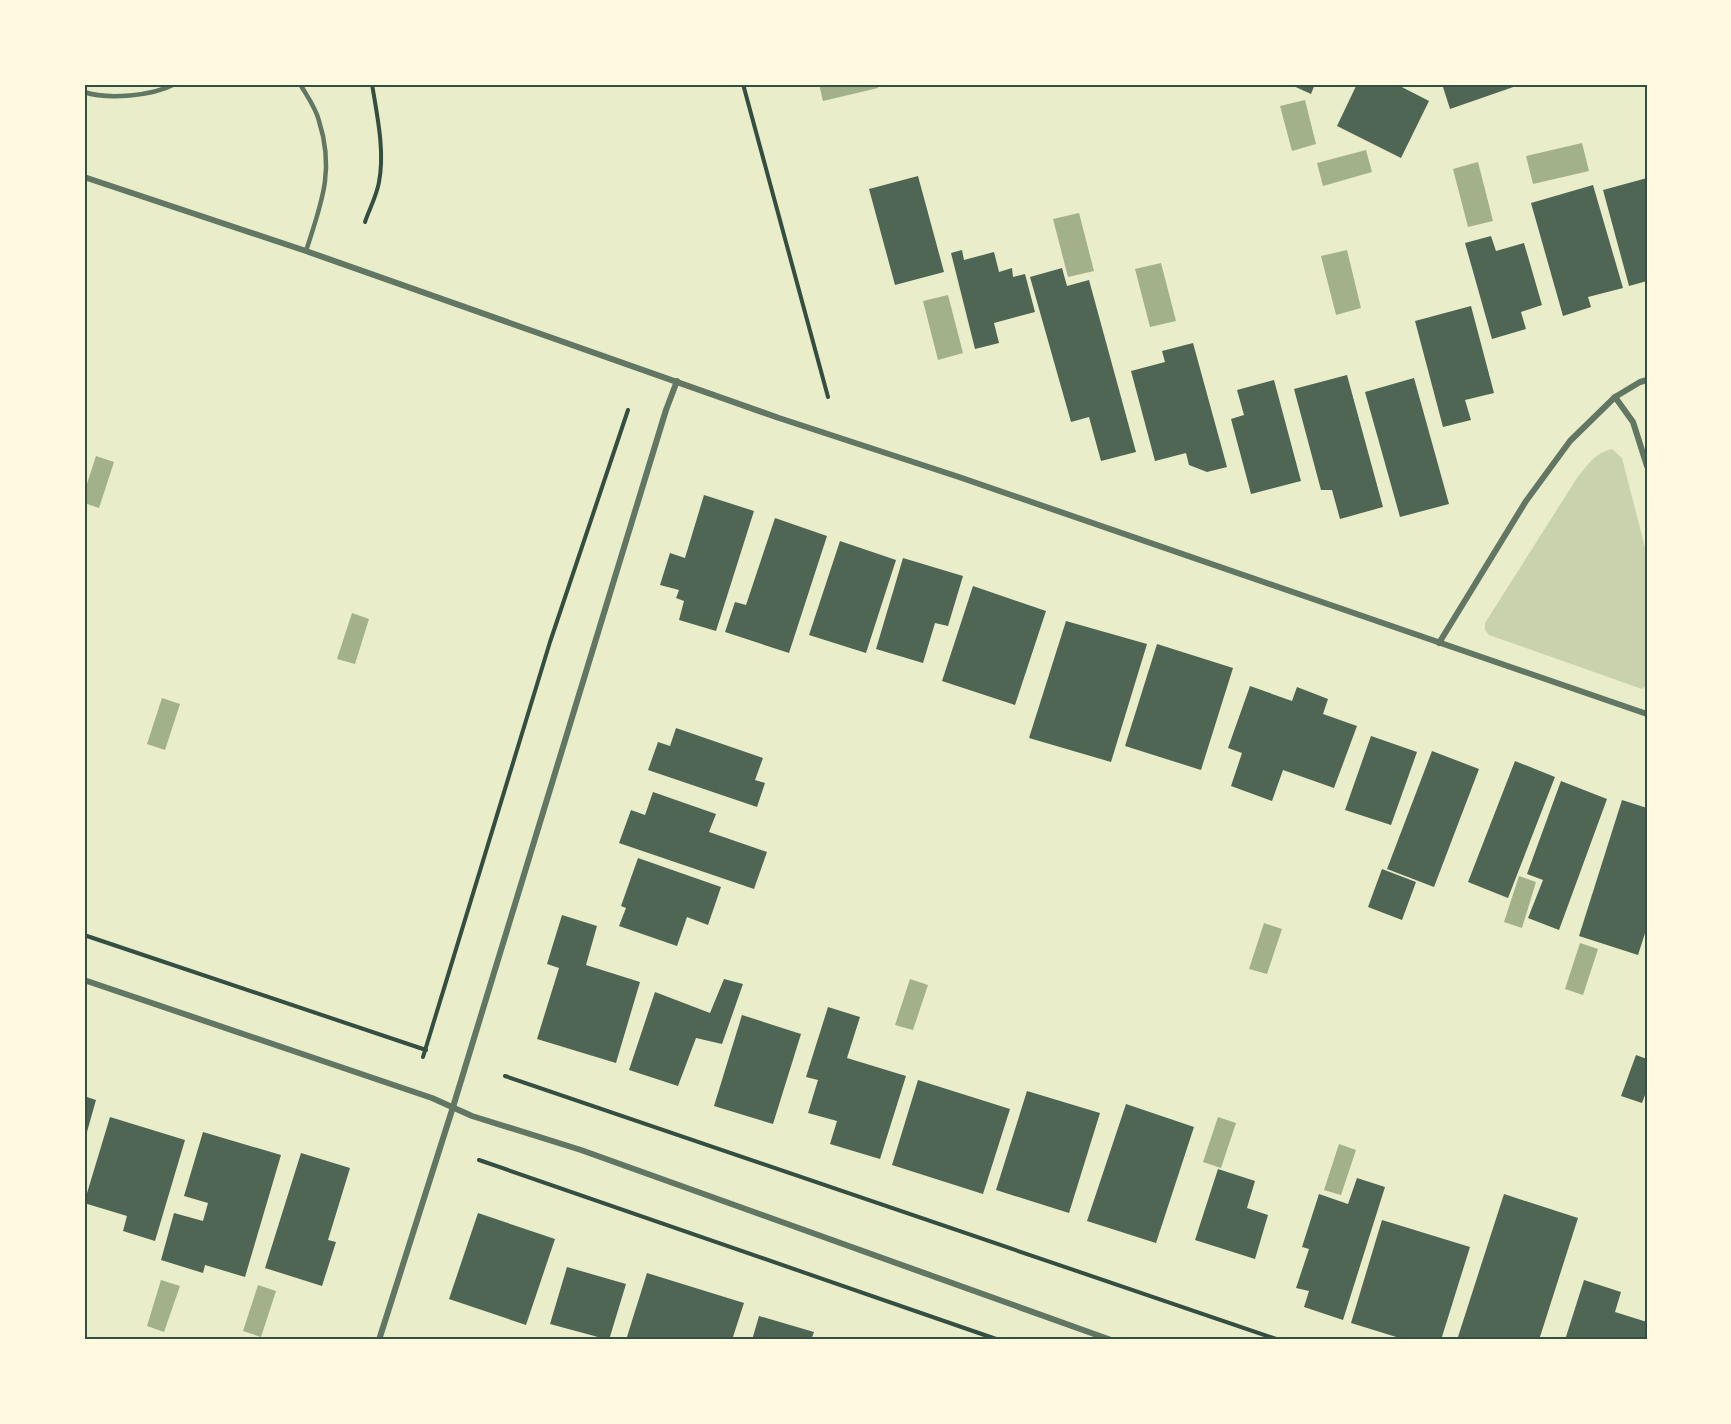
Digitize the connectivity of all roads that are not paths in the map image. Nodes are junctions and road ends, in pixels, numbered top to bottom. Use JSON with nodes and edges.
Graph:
{"nodes":[{"id":1,"x":175,"y":84,"type":"edge"},
{"id":2,"x":300,"y":84,"type":"edge"},
{"id":3,"x":84,"y":92,"type":"edge"},
{"id":4,"x":84,"y":177,"type":"edge"},
{"id":5,"x":306,"y":251,"type":"junction"},
{"id":6,"x":1647,"y":380,"type":"edge"},
{"id":7,"x":677,"y":381,"type":"junction"},
{"id":8,"x":1616,"y":397,"type":"junction"},
{"id":9,"x":1647,"y":466,"type":"edge"},
{"id":10,"x":1439,"y":643,"type":"junction"},
{"id":11,"x":1647,"y":714,"type":"edge"},
{"id":12,"x":84,"y":980,"type":"edge"},
{"id":13,"x":453,"y":1107,"type":"junction"},
{"id":14,"x":379,"y":1340,"type":"edge"},
{"id":15,"x":1109,"y":1340,"type":"edge"}],
"edges":[{"from":1,"to":3,"type":"lane"},
{"from":2,"to":5,"type":"lane"},
{"from":4,"to":5,"type":"street"},
{"from":5,"to":7,"type":"street"},
{"from":6,"to":8,"type":"street"},
{"from":7,"to":10,"type":"street"},
{"from":7,"to":13,"type":"street"},
{"from":8,"to":9,"type":"street"},
{"from":8,"to":10,"type":"street"},
{"from":10,"to":11,"type":"street"},
{"from":12,"to":13,"type":"street"},
{"from":13,"to":14,"type":"street"},
{"from":13,"to":15,"type":"street"}]}
